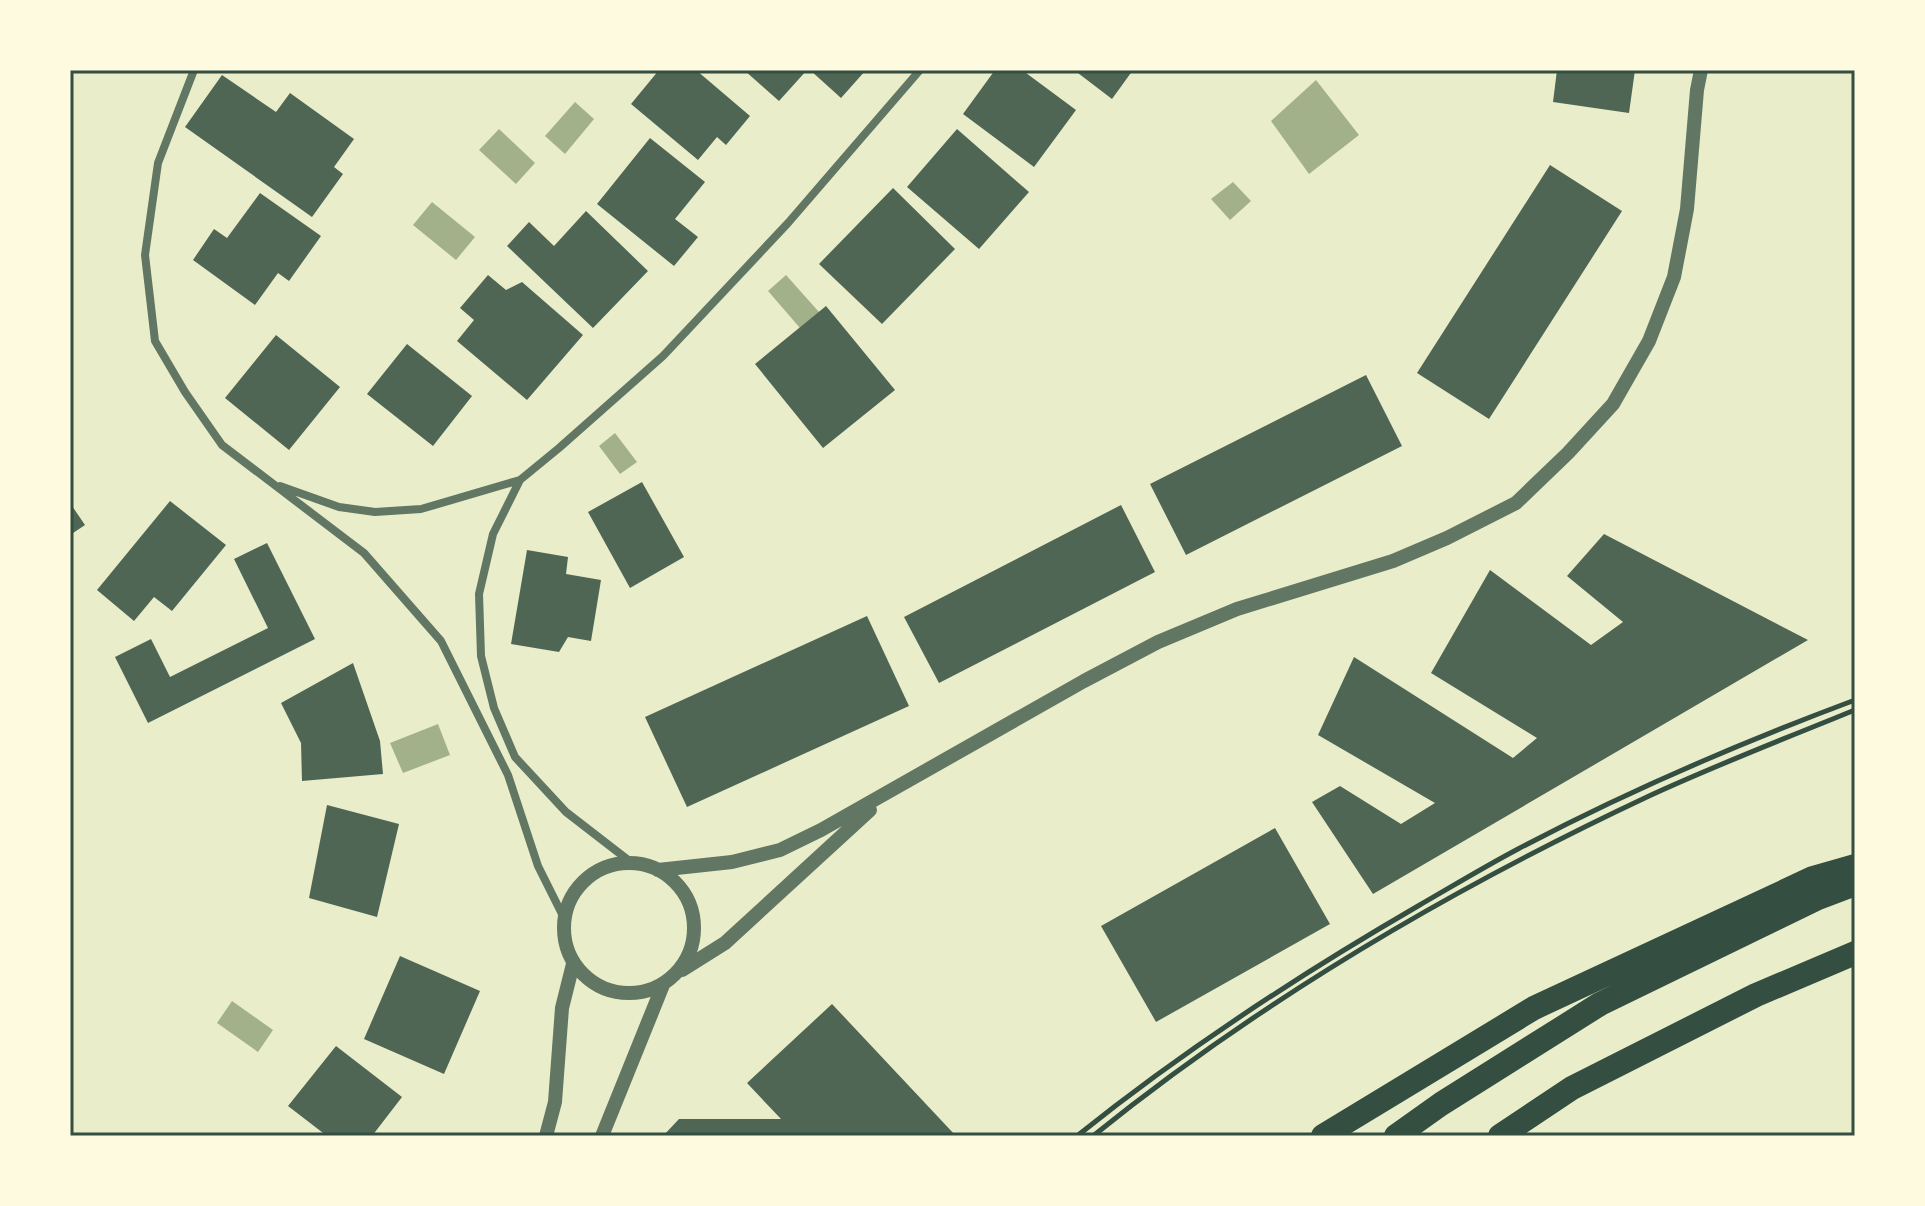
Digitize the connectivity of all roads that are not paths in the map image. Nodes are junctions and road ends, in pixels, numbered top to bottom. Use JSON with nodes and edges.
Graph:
{"nodes":[{"id":1,"x":194,"y":70,"type":"edge"},
{"id":2,"x":920,"y":70,"type":"edge"},
{"id":3,"x":1701,"y":70,"type":"edge"},
{"id":4,"x":520,"y":480,"type":"junction"},
{"id":5,"x":272,"y":483,"type":"junction"},
{"id":6,"x":891,"y":790,"type":"junction"},
{"id":7,"x":632,"y":863,"type":"junction"},
{"id":8,"x":1855,"y":866,"type":"edge"},
{"id":9,"x":658,"y":870,"type":"junction"},
{"id":10,"x":1855,"y":884,"type":"edge"},
{"id":11,"x":564,"y":918,"type":"junction"},
{"id":12,"x":1855,"y":953,"type":"edge"},
{"id":13,"x":573,"y":964,"type":"junction"},
{"id":14,"x":678,"y":972,"type":"junction"},
{"id":15,"x":663,"y":985,"type":"junction"},
{"id":16,"x":546,"y":1136,"type":"edge"},
{"id":17,"x":602,"y":1136,"type":"edge"},
{"id":18,"x":1323,"y":1136,"type":"edge"},
{"id":19,"x":1396,"y":1136,"type":"edge"},
{"id":20,"x":1500,"y":1136,"type":"edge"}],
"edges":[{"from":1,"to":5,"type":"street"},
{"from":2,"to":4,"type":"street"},
{"from":3,"to":6,"type":"street"},
{"from":4,"to":5,"type":"street"},
{"from":4,"to":7,"type":"street"},
{"from":5,"to":11,"type":"street"},
{"from":6,"to":9,"type":"street"},
{"from":6,"to":14,"type":"street"},
{"from":7,"to":9,"type":"street"},
{"from":7,"to":11,"type":"street"},
{"from":8,"to":18,"type":"highway"},
{"from":9,"to":14,"type":"street"},
{"from":10,"to":19,"type":"highway"},
{"from":11,"to":13,"type":"street"},
{"from":12,"to":20,"type":"highway"},
{"from":13,"to":15,"type":"street"},
{"from":13,"to":16,"type":"street"},
{"from":14,"to":15,"type":"street"},
{"from":15,"to":17,"type":"street"}]}
